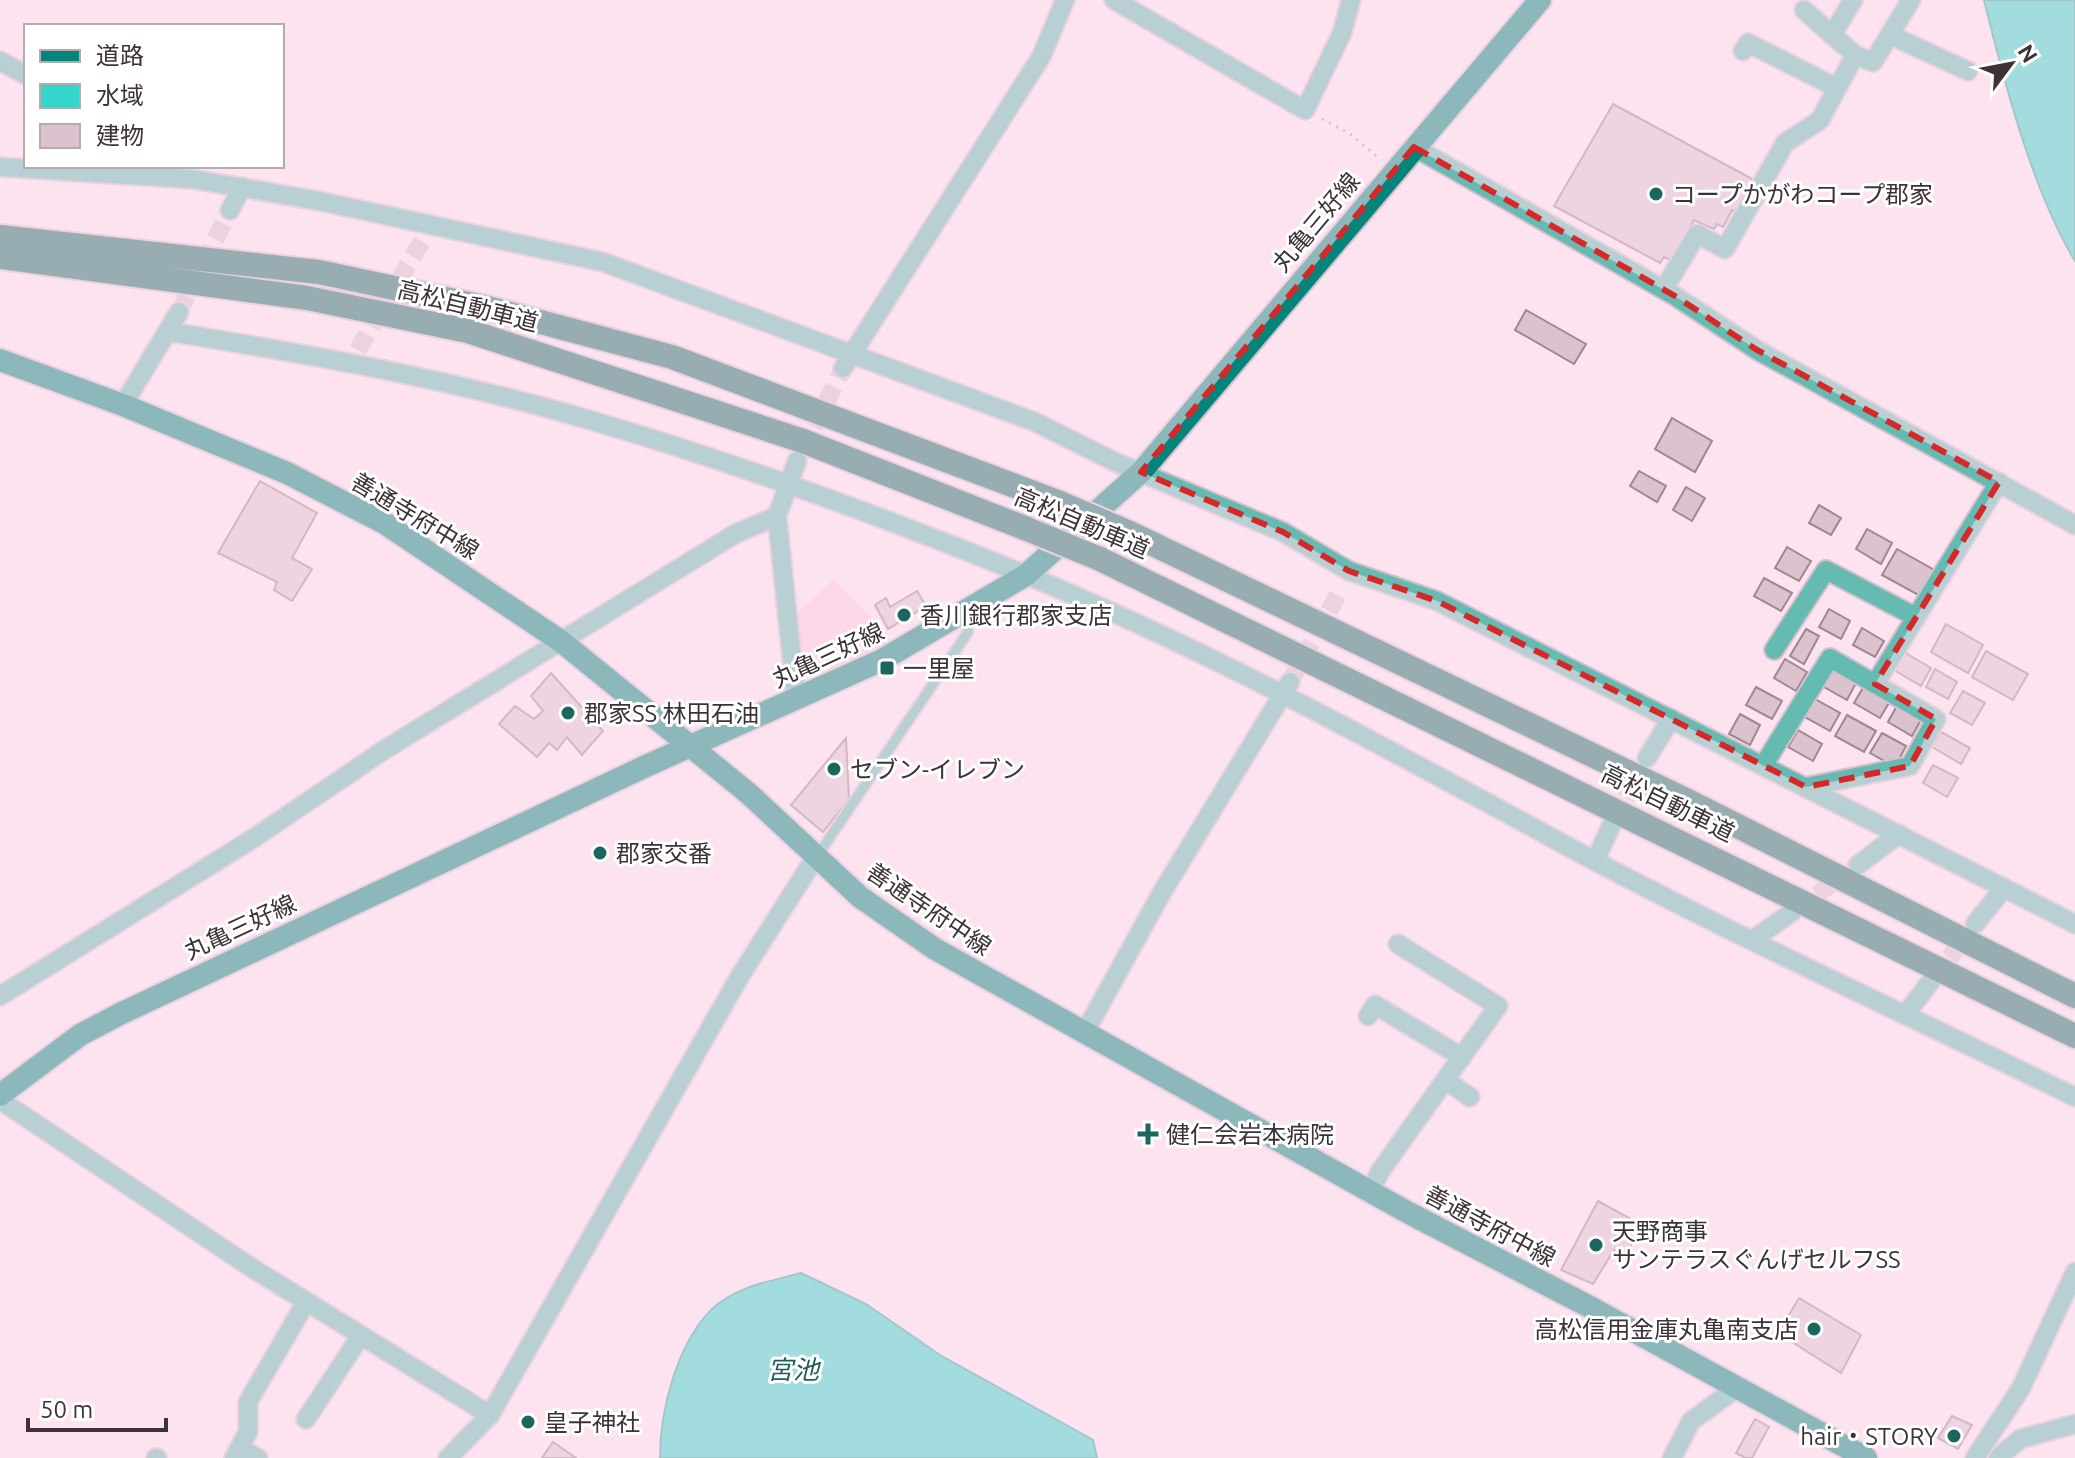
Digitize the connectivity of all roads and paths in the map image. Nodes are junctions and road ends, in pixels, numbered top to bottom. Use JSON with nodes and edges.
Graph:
{"nodes":[{"id":1,"x":1065,"y":0,"type":"edge"},
{"id":2,"x":1114,"y":0,"type":"edge"},
{"id":3,"x":1351,"y":0,"type":"edge"},
{"id":4,"x":1540,"y":0,"type":"edge"},
{"id":5,"x":1853,"y":0,"type":"edge"},
{"id":6,"x":1911,"y":0,"type":"edge"},
{"id":7,"x":1804,"y":10,"type":"dead end"},
{"id":8,"x":1832,"y":35,"type":"junction"},
{"id":9,"x":1890,"y":35,"type":"junction"},
{"id":10,"x":1743,"y":51,"type":"dead end"},
{"id":11,"x":1855,"y":55,"type":"junction"},
{"id":12,"x":0,"y":61,"type":"edge"},
{"id":13,"x":1968,"y":71,"type":"dead end"},
{"id":14,"x":24,"y":74,"type":"edge"},
{"id":15,"x":1837,"y":88,"type":"junction"},
{"id":16,"x":1305,"y":110,"type":"junction"},
{"id":17,"x":1414,"y":147,"type":"junction"},
{"id":18,"x":0,"y":167,"type":"edge"},
{"id":19,"x":24,"y":168,"type":"edge"},
{"id":20,"x":38,"y":168,"type":"edge"},
{"id":21,"x":1393,"y":170,"type":"junction"},
{"id":22,"x":190,"y":172,"type":"edge"},
{"id":23,"x":242,"y":187,"type":"junction"},
{"id":24,"x":230,"y":210,"type":"tunnel mouth"},
{"id":25,"x":0,"y":237,"type":"edge"},
{"id":26,"x":0,"y":257,"type":"edge"},
{"id":27,"x":1664,"y":289,"type":"junction"},
{"id":28,"x":179,"y":312,"type":"tunnel mouth"},
{"id":29,"x":170,"y":332,"type":"junction"},
{"id":30,"x":0,"y":360,"type":"edge"},
{"id":31,"x":848,"y":360,"type":"junction"},
{"id":32,"x":123,"y":405,"type":"junction"},
{"id":33,"x":797,"y":461,"type":"tunnel mouth"},
{"id":34,"x":1141,"y":472,"type":"junction"},
{"id":35,"x":1999,"y":482,"type":"junction"},
{"id":36,"x":787,"y":483,"type":"junction"},
{"id":37,"x":777,"y":516,"type":"junction"},
{"id":38,"x":2072,"y":517,"type":"edge"},
{"id":39,"x":1026,"y":575,"type":"junction"},
{"id":40,"x":968,"y":612,"type":"junction"},
{"id":41,"x":1916,"y":617,"type":"junction"},
{"id":42,"x":562,"y":642,"type":"junction"},
{"id":43,"x":1774,"y":650,"type":"dead end"},
{"id":44,"x":1875,"y":684,"type":"junction"},
{"id":45,"x":1287,"y":690,"type":"junction"},
{"id":46,"x":796,"y":698,"type":"junction"},
{"id":47,"x":1671,"y":719,"type":"junction"},
{"id":48,"x":692,"y":746,"type":"junction"},
{"id":49,"x":1647,"y":758,"type":"tunnel mouth"},
{"id":50,"x":1763,"y":766,"type":"junction"},
{"id":51,"x":1806,"y":787,"type":"junction"},
{"id":52,"x":1613,"y":822,"type":"tunnel mouth"},
{"id":53,"x":1899,"y":834,"type":"junction"},
{"id":54,"x":815,"y":858,"type":"junction"},
{"id":55,"x":1595,"y":861,"type":"junction"},
{"id":56,"x":1858,"y":865,"type":"tunnel mouth"},
{"id":57,"x":2004,"y":888,"type":"junction"},
{"id":58,"x":1792,"y":912,"type":"tunnel mouth"},
{"id":59,"x":1975,"y":924,"type":"tunnel mouth"},
{"id":60,"x":2075,"y":924,"type":"edge"},
{"id":61,"x":1754,"y":939,"type":"junction"},
{"id":62,"x":1398,"y":944,"type":"dead end"},
{"id":63,"x":1931,"y":981,"type":"tunnel mouth"},
{"id":64,"x":0,"y":996,"type":"edge"},
{"id":65,"x":2075,"y":996,"type":"edge"},
{"id":66,"x":1906,"y":1014,"type":"junction"},
{"id":67,"x":1368,"y":1016,"type":"dead end"},
{"id":68,"x":1085,"y":1032,"type":"junction"},
{"id":69,"x":2075,"y":1036,"type":"edge"},
{"id":70,"x":1462,"y":1057,"type":"junction"},
{"id":71,"x":1445,"y":1080,"type":"junction"},
{"id":72,"x":0,"y":1097,"type":"edge"},
{"id":73,"x":1470,"y":1097,"type":"dead end"},
{"id":74,"x":2075,"y":1097,"type":"edge"},
{"id":75,"x":1370,"y":1191,"type":"junction"},
{"id":76,"x":2075,"y":1272,"type":"edge"},
{"id":77,"x":306,"y":1302,"type":"junction"},
{"id":78,"x":360,"y":1337,"type":"junction"},
{"id":79,"x":1737,"y":1388,"type":"junction"},
{"id":80,"x":490,"y":1415,"type":"junction"},
{"id":81,"x":306,"y":1419,"type":"dead end"},
{"id":82,"x":2075,"y":1424,"type":"edge"},
{"id":83,"x":237,"y":1453,"type":"edge"},
{"id":84,"x":258,"y":1458,"type":"edge"},
{"id":85,"x":448,"y":1458,"type":"edge"},
{"id":86,"x":1672,"y":1458,"type":"edge"},
{"id":87,"x":1866,"y":1458,"type":"edge"},
{"id":88,"x":1975,"y":1458,"type":"edge"},
{"id":89,"x":1998,"y":1458,"type":"edge"}],
"edges":[{"from":1,"to":31,"type":"street"},
{"from":2,"to":16,"type":"street"},
{"from":3,"to":16,"type":"street"},
{"from":4,"to":17,"type":"main road","name":"丸亀三好線"},
{"from":5,"to":8,"type":"street"},
{"from":6,"to":9,"type":"street"},
{"from":7,"to":8,"type":"street"},
{"from":8,"to":11,"type":"street"},
{"from":9,"to":11,"type":"street"},
{"from":9,"to":13,"type":"street"},
{"from":10,"to":15,"type":"street"},
{"from":11,"to":15,"type":"street"},
{"from":12,"to":14,"type":"street"},
{"from":15,"to":27,"type":"street"},
{"from":16,"to":21,"type":"path"},
{"from":17,"to":21,"type":"main road","name":"丸亀三好線"},
{"from":17,"to":27,"type":"street"},
{"from":18,"to":19,"type":"street"},
{"from":20,"to":22,"type":"street"},
{"from":21,"to":34,"type":"main road","name":"丸亀三好線"},
{"from":22,"to":23,"type":"street"},
{"from":23,"to":24,"type":"street"},
{"from":23,"to":31,"type":"street"},
{"from":25,"to":65,"type":"highway","name":"高松自動車道","bridge":true},
{"from":26,"to":69,"type":"highway","name":"高松自動車道","bridge":true},
{"from":27,"to":35,"type":"street"},
{"from":28,"to":29,"type":"street"},
{"from":29,"to":32,"type":"street"},
{"from":29,"to":36,"type":"street"},
{"from":30,"to":32,"type":"main road","name":"善通寺府中線"},
{"from":31,"to":34,"type":"street"},
{"from":32,"to":42,"type":"main road","name":"善通寺府中線"},
{"from":33,"to":36,"type":"street"},
{"from":34,"to":39,"type":"main road","name":"丸亀三好線"},
{"from":34,"to":47,"type":"street"},
{"from":35,"to":38,"type":"street"},
{"from":35,"to":41,"type":"street"},
{"from":36,"to":37,"type":"street"},
{"from":36,"to":39,"type":"street"},
{"from":37,"to":42,"type":"street"},
{"from":37,"to":46,"type":"street"},
{"from":39,"to":40,"type":"main road","name":"丸亀三好線"},
{"from":39,"to":45,"type":"street"},
{"from":40,"to":46,"type":"main road","name":"丸亀三好線"},
{"from":40,"to":54,"type":"lane"},
{"from":41,"to":43,"type":"street"},
{"from":41,"to":44,"type":"street"},
{"from":42,"to":48,"type":"main road","name":"善通寺府中線"},
{"from":42,"to":64,"type":"street"},
{"from":44,"to":50,"type":"street"},
{"from":44,"to":51,"type":"street"},
{"from":45,"to":55,"type":"street"},
{"from":45,"to":68,"type":"street"},
{"from":46,"to":48,"type":"main road","name":"丸亀三好線"},
{"from":47,"to":49,"type":"street"},
{"from":47,"to":50,"type":"street"},
{"from":48,"to":54,"type":"main road","name":"善通寺府中線"},
{"from":48,"to":72,"type":"main road","name":"丸亀三好線"},
{"from":50,"to":51,"type":"street"},
{"from":51,"to":53,"type":"street"},
{"from":52,"to":55,"type":"street"},
{"from":53,"to":56,"type":"street"},
{"from":53,"to":57,"type":"street"},
{"from":54,"to":68,"type":"main road","name":"善通寺府中線"},
{"from":54,"to":80,"type":"street"},
{"from":55,"to":61,"type":"street"},
{"from":57,"to":59,"type":"street"},
{"from":57,"to":60,"type":"street"},
{"from":58,"to":61,"type":"street"},
{"from":61,"to":66,"type":"street"},
{"from":62,"to":70,"type":"street"},
{"from":63,"to":66,"type":"street"},
{"from":66,"to":74,"type":"street"},
{"from":67,"to":70,"type":"street"},
{"from":68,"to":75,"type":"main road","name":"善通寺府中線"},
{"from":70,"to":71,"type":"street"},
{"from":71,"to":73,"type":"street"},
{"from":71,"to":75,"type":"street"},
{"from":72,"to":77,"type":"street"},
{"from":75,"to":79,"type":"main road","name":"善通寺府中線"},
{"from":76,"to":88,"type":"street"},
{"from":77,"to":78,"type":"street"},
{"from":77,"to":83,"type":"street"},
{"from":78,"to":80,"type":"street"},
{"from":78,"to":81,"type":"street"},
{"from":79,"to":86,"type":"street"},
{"from":79,"to":87,"type":"main road","name":"善通寺府中線"},
{"from":80,"to":85,"type":"street"},
{"from":82,"to":89,"type":"street"},
{"from":83,"to":84,"type":"street"}]}
